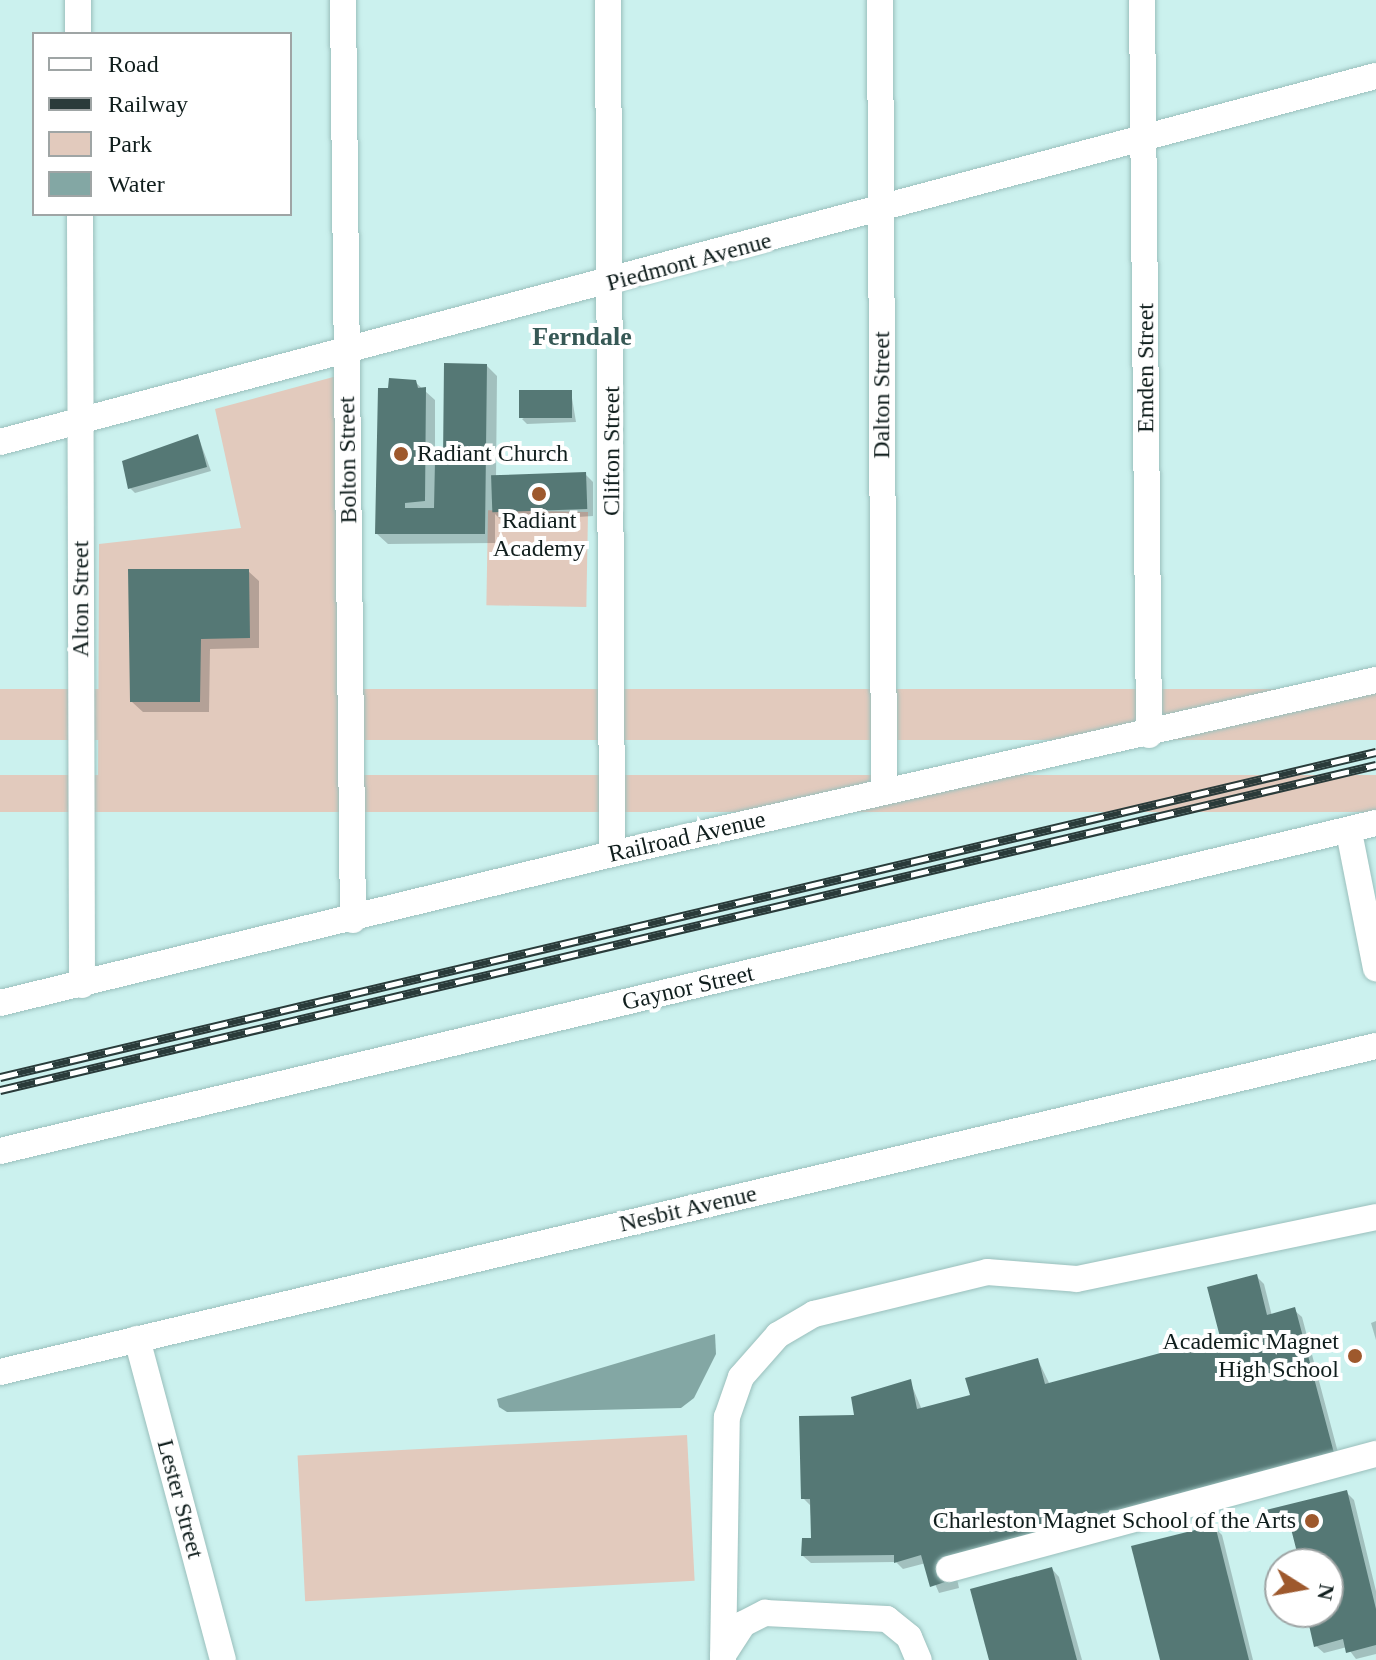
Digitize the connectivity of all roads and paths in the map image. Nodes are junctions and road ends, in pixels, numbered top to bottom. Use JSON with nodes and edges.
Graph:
{"nodes":[{"id":1,"x":78,"y":0,"type":"edge"},
{"id":2,"x":343,"y":0,"type":"edge"},
{"id":3,"x":608,"y":0,"type":"edge"},
{"id":4,"x":880,"y":0,"type":"edge"},
{"id":5,"x":1142,"y":0,"type":"edge"},
{"id":6,"x":78,"y":32,"type":"edge"},
{"id":7,"x":1376,"y":76,"type":"edge"},
{"id":8,"x":1144,"y":136,"type":"junction"},
{"id":9,"x":881,"y":209,"type":"junction"},
{"id":10,"x":80,"y":216,"type":"edge"},
{"id":11,"x":612,"y":283,"type":"junction"},
{"id":12,"x":347,"y":354,"type":"junction"},
{"id":13,"x":81,"y":423,"type":"junction"},
{"id":14,"x":0,"y":442,"type":"edge"},
{"id":15,"x":1376,"y":680,"type":"edge"},
{"id":16,"x":1149,"y":735,"type":"junction"},
{"id":17,"x":884,"y":790,"type":"junction"},
{"id":18,"x":1376,"y":823,"type":"edge"},
{"id":19,"x":1349,"y":832,"type":"junction"},
{"id":20,"x":612,"y":854,"type":"junction"},
{"id":21,"x":353,"y":920,"type":"junction"},
{"id":22,"x":1376,"y":968,"type":"edge"},
{"id":23,"x":82,"y":985,"type":"junction"},
{"id":24,"x":0,"y":1003,"type":"edge"},
{"id":25,"x":1376,"y":1046,"type":"edge"},
{"id":26,"x":0,"y":1151,"type":"edge"},
{"id":27,"x":1376,"y":1217,"type":"edge"},
{"id":28,"x":137,"y":1339,"type":"junction"},
{"id":29,"x":0,"y":1372,"type":"edge"},
{"id":30,"x":1376,"y":1454,"type":"edge"},
{"id":31,"x":949,"y":1569,"type":"dead end"},
{"id":32,"x":723,"y":1658,"type":"edge"},
{"id":33,"x":223,"y":1660,"type":"edge"},
{"id":34,"x":919,"y":1660,"type":"edge"}],
"edges":[{"from":1,"to":6,"type":"street"},
{"from":2,"to":12,"type":"street","name":"Bolton Street"},
{"from":3,"to":11,"type":"street","name":"Clifton Street"},
{"from":4,"to":9,"type":"street","name":"Dalton Street"},
{"from":5,"to":8,"type":"street","name":"Emden Street"},
{"from":7,"to":8,"type":"street","name":"Piedmont Avenue"},
{"from":8,"to":9,"type":"street","name":"Piedmont Avenue"},
{"from":8,"to":16,"type":"street","name":"Emden Street"},
{"from":9,"to":11,"type":"street","name":"Piedmont Avenue"},
{"from":9,"to":17,"type":"street","name":"Dalton Street"},
{"from":10,"to":13,"type":"street","name":"Alton Street"},
{"from":11,"to":12,"type":"street","name":"Piedmont Avenue"},
{"from":11,"to":20,"type":"street","name":"Clifton Street"},
{"from":12,"to":13,"type":"street","name":"Piedmont Avenue"},
{"from":12,"to":21,"type":"street","name":"Bolton Street"},
{"from":13,"to":14,"type":"street","name":"Piedmont Avenue"},
{"from":13,"to":23,"type":"street","name":"Alton Street"},
{"from":15,"to":16,"type":"street","name":"Railroad Avenue"},
{"from":16,"to":17,"type":"street","name":"Railroad Avenue"},
{"from":17,"to":20,"type":"street","name":"Railroad Avenue"},
{"from":18,"to":19,"type":"street","name":"Gaynor Street"},
{"from":19,"to":22,"type":"street"},
{"from":19,"to":26,"type":"street","name":"Gaynor Street"},
{"from":20,"to":21,"type":"street","name":"Railroad Avenue"},
{"from":21,"to":23,"type":"street","name":"Railroad Avenue"},
{"from":23,"to":24,"type":"street","name":"Railroad Avenue"},
{"from":25,"to":28,"type":"street","name":"Nesbit Avenue"},
{"from":27,"to":32,"type":"street"},
{"from":28,"to":29,"type":"street","name":"Nesbit Avenue"},
{"from":28,"to":33,"type":"street","name":"Lester Street"},
{"from":30,"to":31,"type":"street"},
{"from":32,"to":34,"type":"street"}]}
